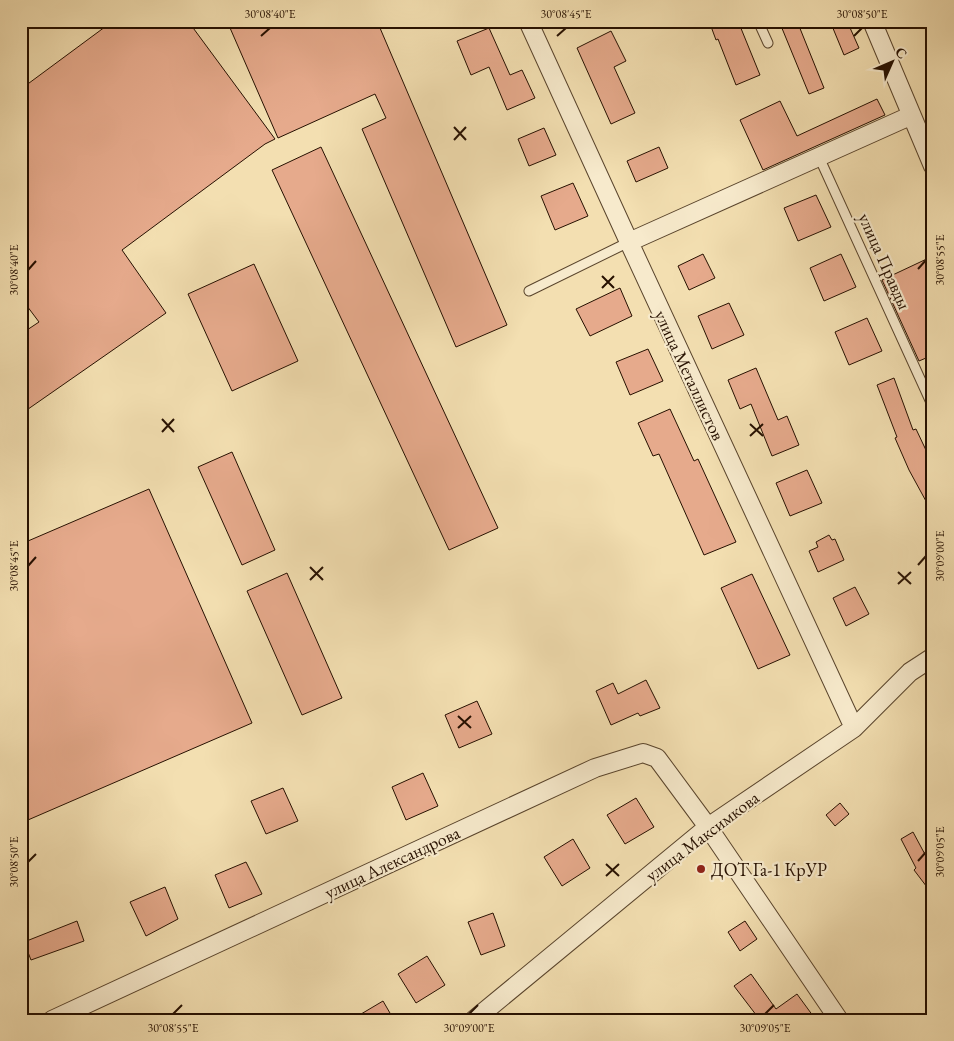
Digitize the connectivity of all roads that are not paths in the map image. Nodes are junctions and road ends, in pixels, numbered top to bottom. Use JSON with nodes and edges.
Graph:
{"nodes":[{"id":1,"x":528,"y":21,"type":"edge"},
{"id":2,"x":758,"y":21,"type":"edge"},
{"id":3,"x":872,"y":21,"type":"edge"},
{"id":4,"x":768,"y":43,"type":"dead end"},
{"id":5,"x":910,"y":116,"type":"junction"},
{"id":6,"x":819,"y":156,"type":"junction"},
{"id":7,"x":933,"y":166,"type":"edge"},
{"id":8,"x":629,"y":242,"type":"junction"},
{"id":9,"x":529,"y":291,"type":"dead end"},
{"id":10,"x":933,"y":407,"type":"edge"},
{"id":11,"x":933,"y":658,"type":"edge"},
{"id":12,"x":854,"y":728,"type":"junction"},
{"id":13,"x":708,"y":827,"type":"junction"},
{"id":14,"x":52,"y":1020,"type":"edge"},
{"id":15,"x":474,"y":1020,"type":"edge"},
{"id":16,"x":839,"y":1020,"type":"edge"}],
"edges":[{"from":1,"to":8,"type":"street","name":"улица Металлистов"},
{"from":2,"to":4,"type":"lane"},
{"from":3,"to":5,"type":"street"},
{"from":5,"to":6,"type":"street"},
{"from":5,"to":7,"type":"street"},
{"from":6,"to":8,"type":"street"},
{"from":6,"to":10,"type":"lane","name":"улица Правды"},
{"from":8,"to":9,"type":"lane"},
{"from":8,"to":12,"type":"street","name":"улица Металлистов"},
{"from":11,"to":12,"type":"street","name":"улица Максимкова"},
{"from":12,"to":13,"type":"street","name":"улица Максимкова"},
{"from":13,"to":14,"type":"street","name":"улица Александрова"},
{"from":13,"to":15,"type":"street","name":"улица Максимкова"},
{"from":13,"to":16,"type":"street","name":"улица Александрова"}]}
